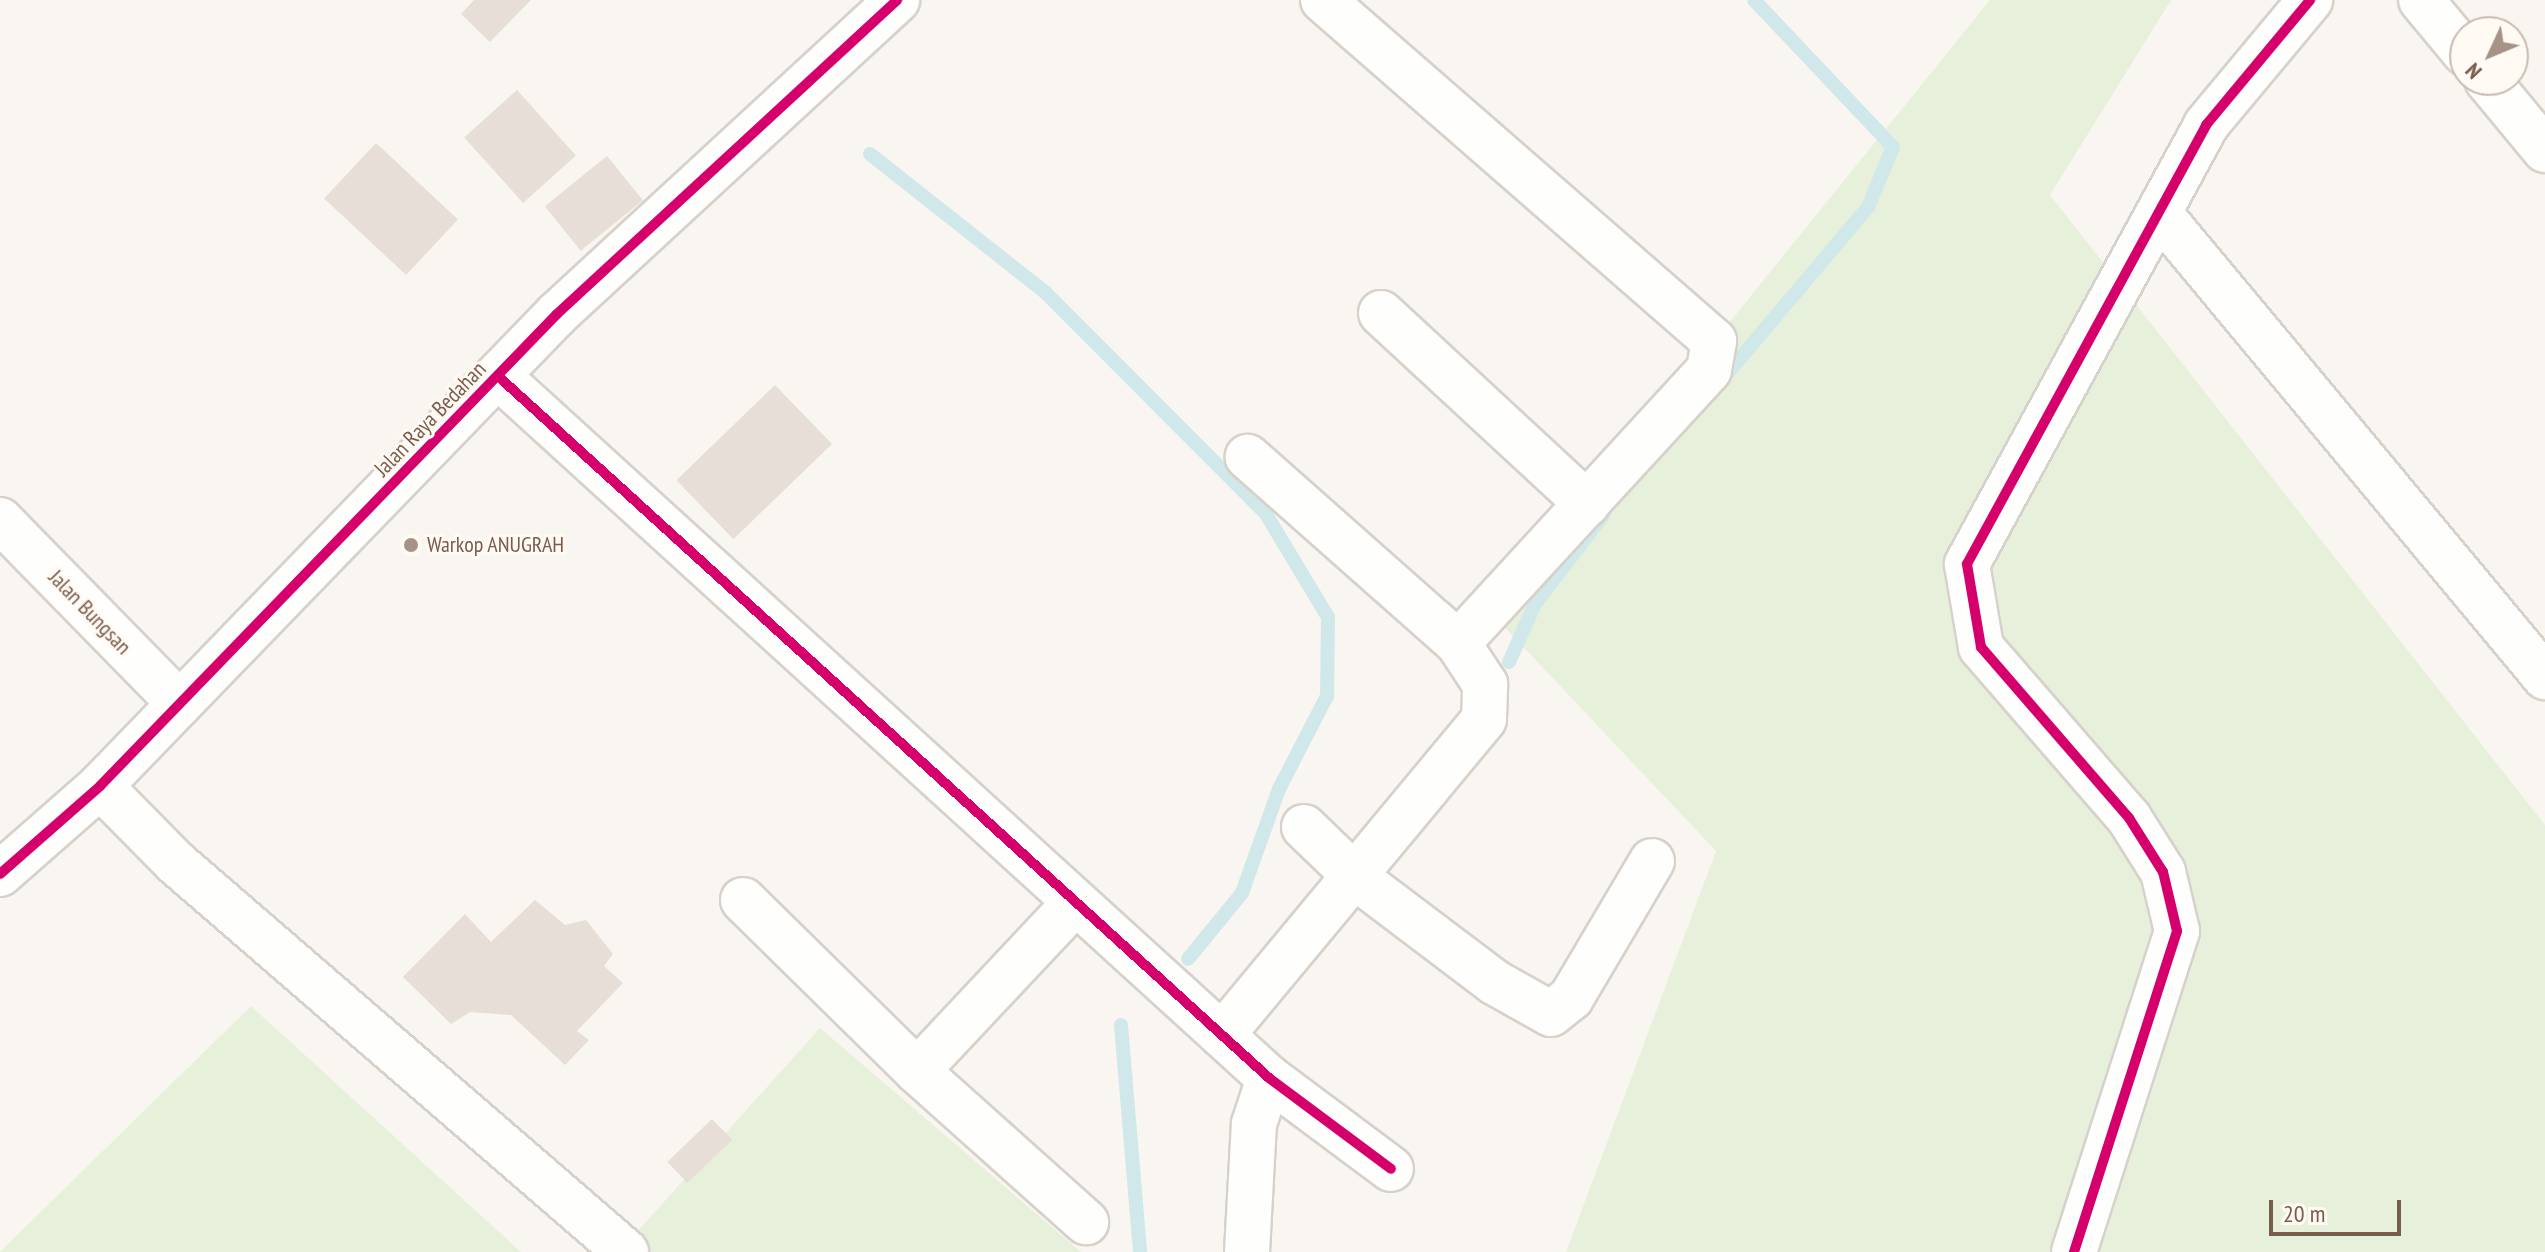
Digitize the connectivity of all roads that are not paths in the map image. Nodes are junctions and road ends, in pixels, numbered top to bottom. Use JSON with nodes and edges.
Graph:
{"nodes":[{"id":1,"x":897,"y":0,"type":"edge"},
{"id":2,"x":1323,"y":0,"type":"edge"},
{"id":3,"x":2310,"y":0,"type":"edge"},
{"id":4,"x":2421,"y":0,"type":"edge"},
{"id":5,"x":2449,"y":34,"type":"edge"},
{"id":6,"x":2500,"y":96,"type":"edge"},
{"id":7,"x":2545,"y":150,"type":"edge"},
{"id":8,"x":2159,"y":213,"type":"junction"},
{"id":9,"x":1381,"y":313,"type":"dead end"},
{"id":10,"x":499,"y":377,"type":"junction"},
{"id":11,"x":1248,"y":457,"type":"dead end"},
{"id":12,"x":1587,"y":504,"type":"junction"},
{"id":13,"x":0,"y":520,"type":"edge"},
{"id":14,"x":1458,"y":643,"type":"junction"},
{"id":15,"x":2545,"y":677,"type":"edge"},
{"id":16,"x":180,"y":704,"type":"junction"},
{"id":17,"x":100,"y":786,"type":"junction"},
{"id":18,"x":1304,"y":827,"type":"dead end"},
{"id":19,"x":1652,"y":861,"type":"dead end"},
{"id":20,"x":0,"y":874,"type":"edge"},
{"id":21,"x":1358,"y":879,"type":"junction"},
{"id":22,"x":743,"y":900,"type":"dead end"},
{"id":23,"x":1075,"y":903,"type":"junction"},
{"id":24,"x":1222,"y":1035,"type":"junction"},
{"id":25,"x":917,"y":1071,"type":"junction"},
{"id":26,"x":1269,"y":1078,"type":"junction"},
{"id":27,"x":1391,"y":1169,"type":"dead end"},
{"id":28,"x":1086,"y":1222,"type":"dead end"},
{"id":29,"x":626,"y":1252,"type":"edge"},
{"id":30,"x":1247,"y":1252,"type":"edge"},
{"id":31,"x":2074,"y":1252,"type":"edge"}],
"edges":[{"from":1,"to":10,"type":"street","name":"Jalan Raya Bedahan"},
{"from":2,"to":12,"type":"street"},
{"from":3,"to":8,"type":"street"},
{"from":4,"to":5,"type":"street"},
{"from":6,"to":7,"type":"street"},
{"from":8,"to":15,"type":"street"},
{"from":8,"to":31,"type":"street"},
{"from":9,"to":12,"type":"street"},
{"from":10,"to":16,"type":"street","name":"Jalan Raya Bedahan"},
{"from":10,"to":23,"type":"street"},
{"from":11,"to":14,"type":"street"},
{"from":12,"to":14,"type":"street"},
{"from":13,"to":16,"type":"street","name":"Jalan Bungsan"},
{"from":14,"to":21,"type":"street"},
{"from":16,"to":17,"type":"street","name":"Jalan Raya Bedahan"},
{"from":17,"to":20,"type":"street","name":"Jalan Raya Bedahan"},
{"from":17,"to":29,"type":"street"},
{"from":18,"to":21,"type":"street"},
{"from":19,"to":21,"type":"street"},
{"from":21,"to":24,"type":"street"},
{"from":22,"to":25,"type":"street"},
{"from":23,"to":24,"type":"street"},
{"from":23,"to":25,"type":"street"},
{"from":24,"to":26,"type":"street"},
{"from":25,"to":28,"type":"street"},
{"from":26,"to":27,"type":"street"},
{"from":26,"to":30,"type":"street"}]}
